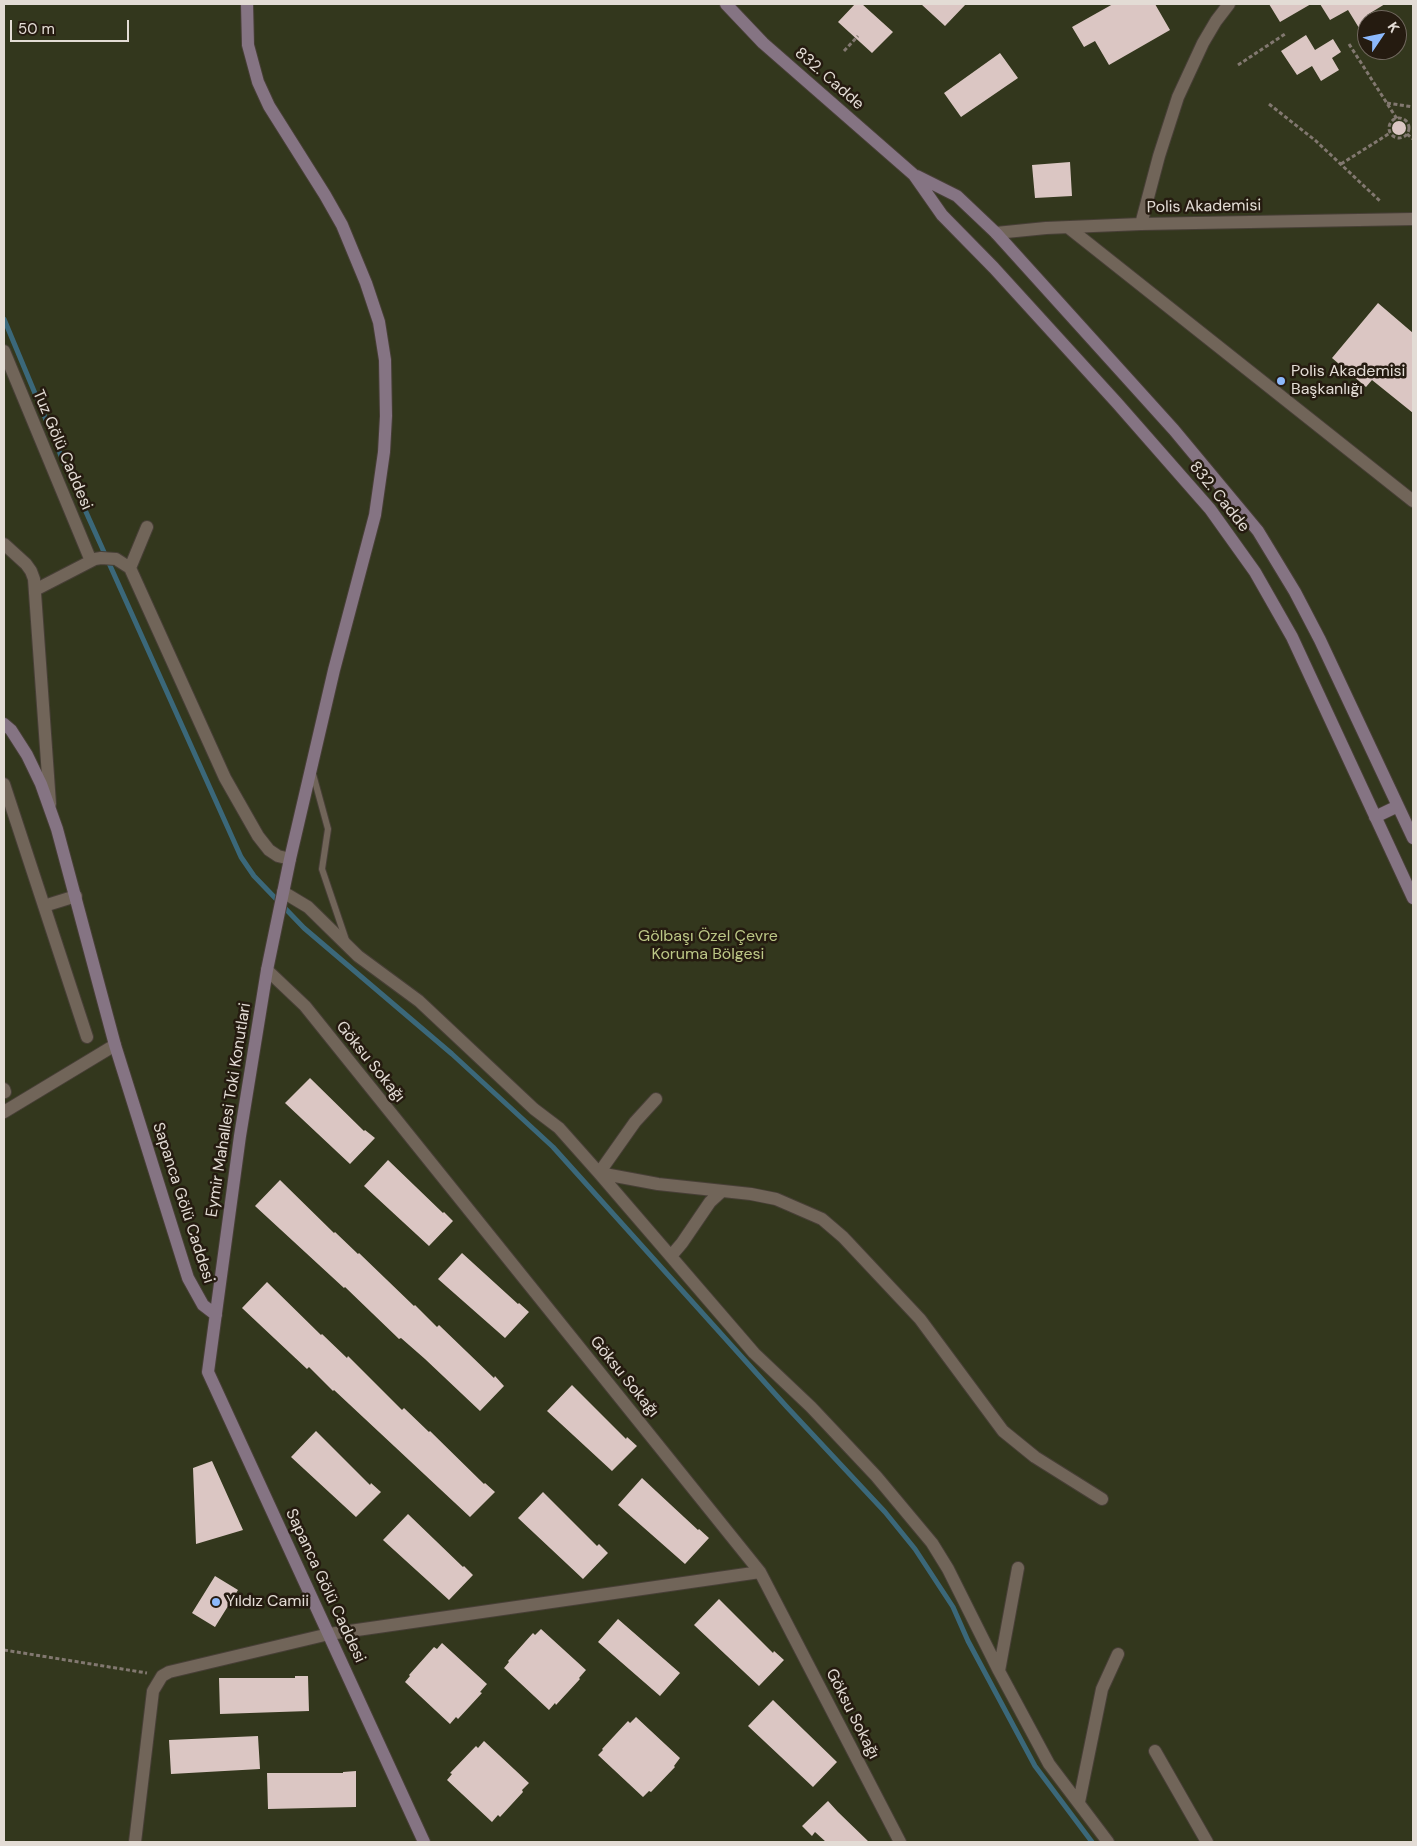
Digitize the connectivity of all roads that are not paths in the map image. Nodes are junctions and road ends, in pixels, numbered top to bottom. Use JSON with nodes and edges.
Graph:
{"nodes":[{"id":1,"x":246,"y":4,"type":"edge"},
{"id":2,"x":726,"y":4,"type":"edge"},
{"id":3,"x":1229,"y":4,"type":"edge"},
{"id":4,"x":914,"y":175,"type":"junction"},
{"id":5,"x":1413,"y":218,"type":"edge"},
{"id":6,"x":1142,"y":224,"type":"junction"},
{"id":7,"x":1069,"y":228,"type":"junction"},
{"id":8,"x":996,"y":233,"type":"junction"},
{"id":9,"x":4,"y":352,"type":"edge"},
{"id":10,"x":1413,"y":501,"type":"edge"},
{"id":11,"x":147,"y":527,"type":"dead end"},
{"id":12,"x":4,"y":544,"type":"edge"},
{"id":13,"x":96,"y":559,"type":"junction"},
{"id":14,"x":130,"y":568,"type":"junction"},
{"id":15,"x":35,"y":590,"type":"junction"},
{"id":16,"x":4,"y":724,"type":"edge"},
{"id":17,"x":311,"y":767,"type":"junction"},
{"id":18,"x":4,"y":784,"type":"edge"},
{"id":19,"x":1398,"y":806,"type":"junction"},
{"id":20,"x":51,"y":812,"type":"junction"},
{"id":21,"x":1375,"y":817,"type":"junction"},
{"id":22,"x":1413,"y":838,"type":"edge"},
{"id":23,"x":290,"y":859,"type":"junction"},
{"id":24,"x":283,"y":892,"type":"junction"},
{"id":25,"x":76,"y":896,"type":"junction"},
{"id":26,"x":1413,"y":898,"type":"edge"},
{"id":27,"x":44,"y":906,"type":"junction"},
{"id":28,"x":348,"y":946,"type":"junction"},
{"id":29,"x":268,"y":970,"type":"junction"},
{"id":30,"x":87,"y":1037,"type":"dead end"},
{"id":31,"x":115,"y":1045,"type":"junction"},
{"id":32,"x":656,"y":1099,"type":"dead end"},
{"id":33,"x":4,"y":1112,"type":"edge"},
{"id":34,"x":599,"y":1173,"type":"junction"},
{"id":35,"x":722,"y":1191,"type":"junction"},
{"id":36,"x":671,"y":1256,"type":"junction"},
{"id":37,"x":216,"y":1315,"type":"junction"},
{"id":38,"x":1102,"y":1499,"type":"dead end"},
{"id":39,"x":1018,"y":1568,"type":"dead end"},
{"id":40,"x":760,"y":1572,"type":"junction"},
{"id":41,"x":329,"y":1634,"type":"junction"},
{"id":42,"x":1118,"y":1654,"type":"dead end"},
{"id":43,"x":999,"y":1671,"type":"junction"},
{"id":44,"x":1155,"y":1751,"type":"dead end"},
{"id":45,"x":1079,"y":1802,"type":"junction"},
{"id":46,"x":135,"y":1842,"type":"edge"},
{"id":47,"x":424,"y":1842,"type":"edge"},
{"id":48,"x":900,"y":1842,"type":"edge"},
{"id":49,"x":1108,"y":1842,"type":"edge"},
{"id":50,"x":1206,"y":1842,"type":"edge"}],
"edges":[{"from":1,"to":17,"type":"street","name":"Eymir Mahallesi Toki Konutlari"},
{"from":2,"to":4,"type":"street","name":"832. Cadde"},
{"from":3,"to":6,"type":"street"},
{"from":4,"to":8,"type":"street","name":"832. Cadde"},
{"from":4,"to":21,"type":"street","name":"832. Cadde"},
{"from":5,"to":6,"type":"street","name":"Polis Akademisi"},
{"from":6,"to":7,"type":"street","name":"Polis Akademisi"},
{"from":7,"to":8,"type":"street","name":"Polis Akademisi"},
{"from":7,"to":10,"type":"street"},
{"from":8,"to":19,"type":"street","name":"832. Cadde"},
{"from":9,"to":13,"type":"street","name":"Tuz Gölü Caddesi"},
{"from":11,"to":14,"type":"street"},
{"from":12,"to":15,"type":"street"},
{"from":13,"to":14,"type":"street"},
{"from":13,"to":15,"type":"street"},
{"from":14,"to":23,"type":"street"},
{"from":15,"to":20,"type":"street"},
{"from":16,"to":20,"type":"street","name":"Sapanca Gölü Caddesi"},
{"from":17,"to":23,"type":"street","name":"Eymir Mahallesi Toki Konutlari"},
{"from":17,"to":28,"type":"lane"},
{"from":18,"to":27,"type":"street"},
{"from":19,"to":21,"type":"street"},
{"from":19,"to":22,"type":"street","name":"832. Cadde"},
{"from":20,"to":25,"type":"street","name":"Sapanca Gölü Caddesi"},
{"from":21,"to":26,"type":"street","name":"832. Cadde"},
{"from":23,"to":24,"type":"street","name":"Eymir Mahallesi Toki Konutlari"},
{"from":24,"to":28,"type":"street"},
{"from":24,"to":29,"type":"street","name":"Eymir Mahallesi Toki Konutlari"},
{"from":25,"to":27,"type":"street"},
{"from":25,"to":31,"type":"street","name":"Sapanca Gölü Caddesi"},
{"from":27,"to":30,"type":"street"},
{"from":28,"to":34,"type":"street"},
{"from":29,"to":37,"type":"street","name":"Eymir Mahallesi Toki Konutlari"},
{"from":29,"to":40,"type":"street","name":"Göksu Sokağı"},
{"from":31,"to":33,"type":"street"},
{"from":31,"to":37,"type":"street","name":"Sapanca Gölü Caddesi"},
{"from":32,"to":34,"type":"street"},
{"from":34,"to":35,"type":"street"},
{"from":34,"to":36,"type":"street"},
{"from":35,"to":36,"type":"street"},
{"from":35,"to":38,"type":"street"},
{"from":36,"to":43,"type":"street"},
{"from":37,"to":41,"type":"street","name":"Sapanca Gölü Caddesi"},
{"from":39,"to":43,"type":"street"},
{"from":40,"to":41,"type":"street"},
{"from":40,"to":48,"type":"street","name":"Göksu Sokağı"},
{"from":41,"to":46,"type":"street"},
{"from":41,"to":47,"type":"street","name":"Sapanca Gölü Caddesi"},
{"from":42,"to":45,"type":"street"},
{"from":43,"to":45,"type":"street"},
{"from":44,"to":50,"type":"street"},
{"from":45,"to":49,"type":"street"}]}
